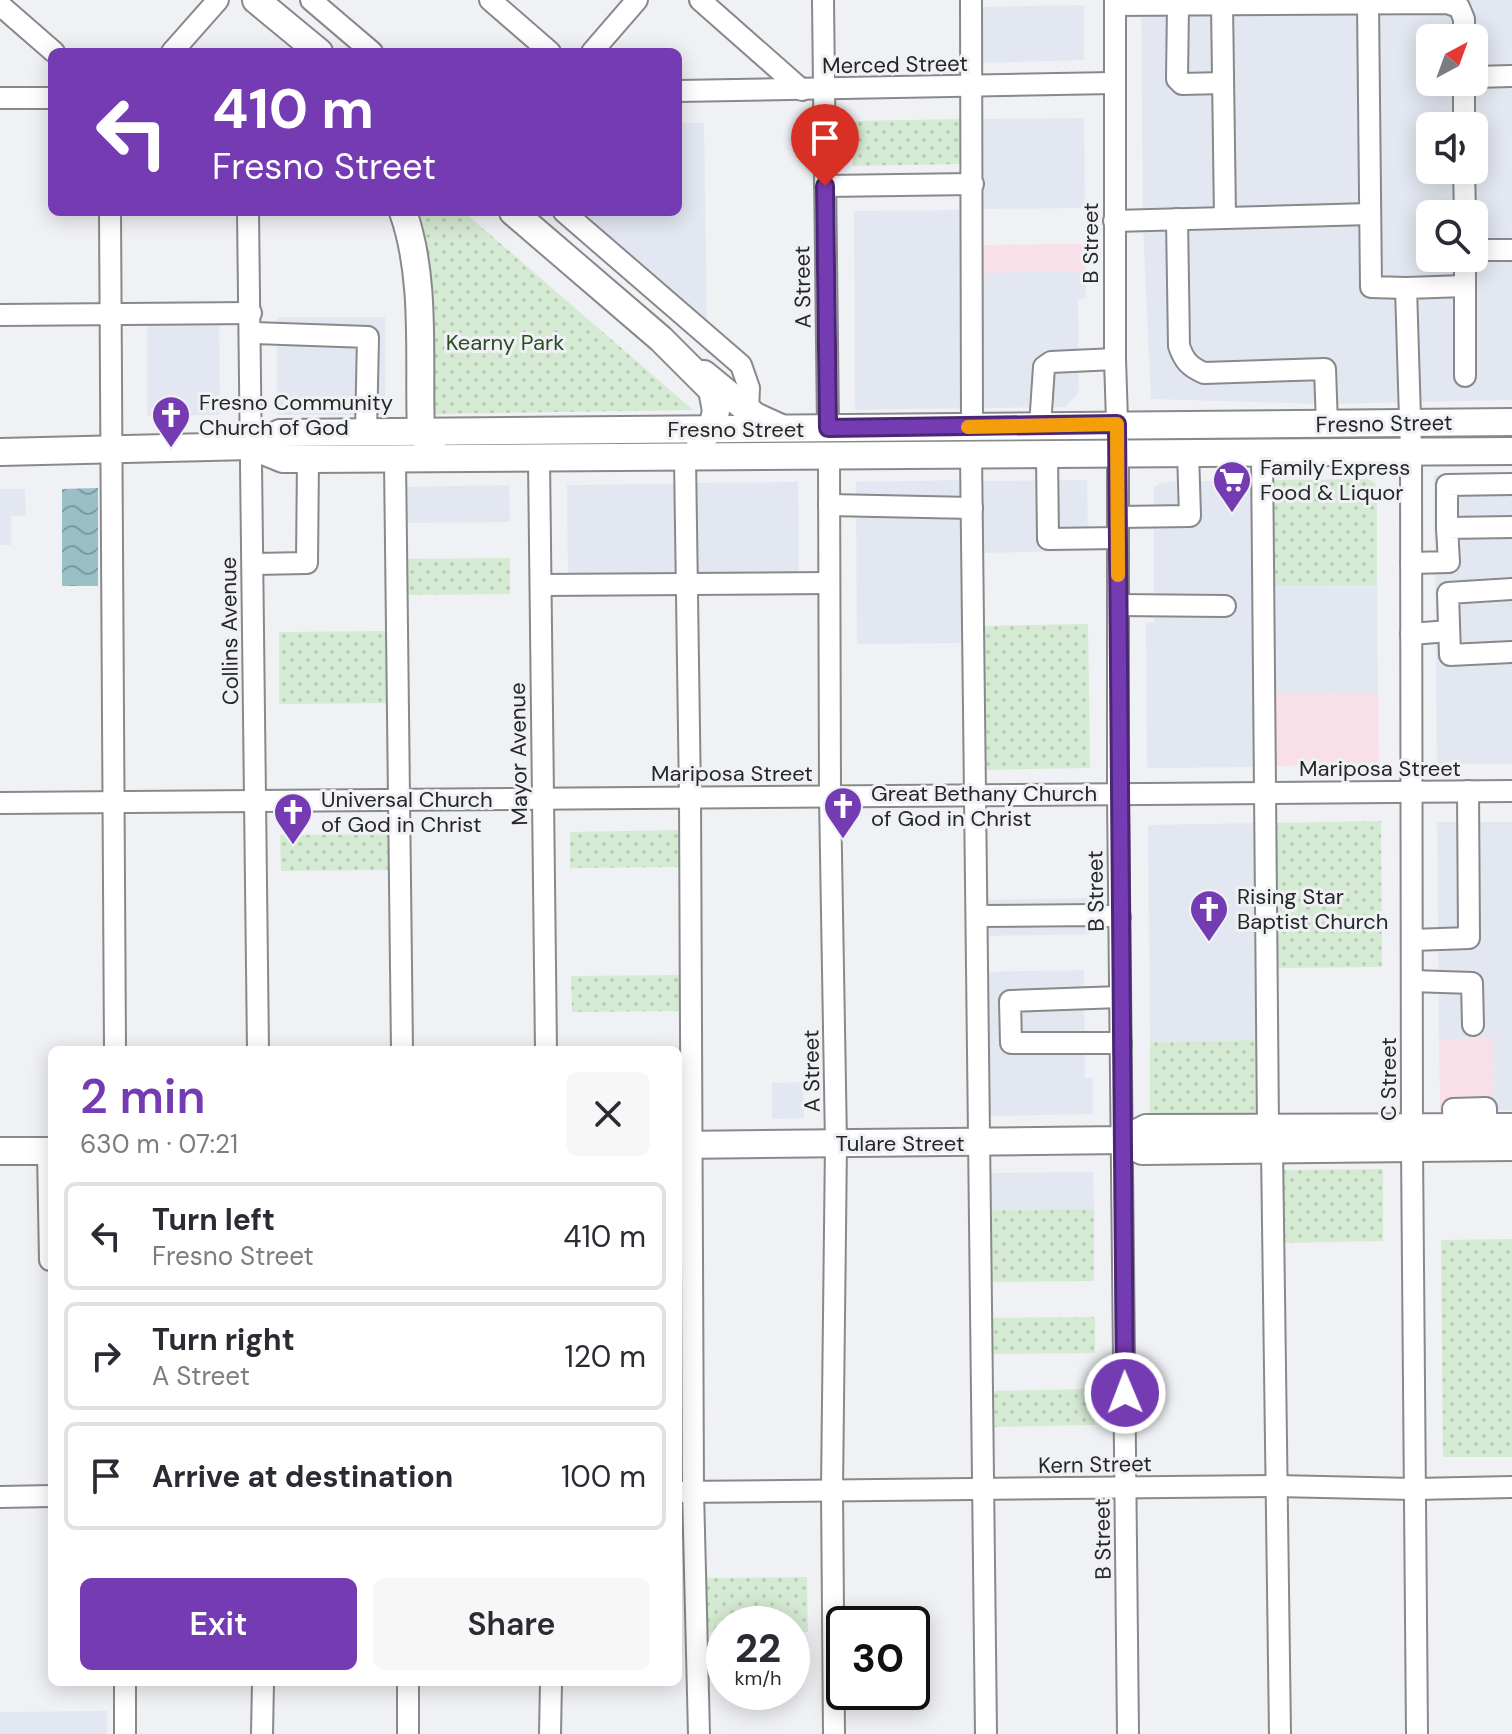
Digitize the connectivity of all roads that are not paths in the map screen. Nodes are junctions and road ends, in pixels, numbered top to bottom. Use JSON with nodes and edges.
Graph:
{"nodes":[{"id":1,"x":256,"y":0,"type":"edge"},
{"id":2,"x":311,"y":0,"type":"edge"},
{"id":3,"x":490,"y":0,"type":"edge"},
{"id":4,"x":637,"y":0,"type":"edge"},
{"id":5,"x":700,"y":0,"type":"edge"},
{"id":6,"x":823,"y":0,"type":"edge"},
{"id":7,"x":971,"y":0,"type":"edge"},
{"id":8,"x":1115,"y":2,"type":"edge"},
{"id":9,"x":1168,"y":3,"type":"edge"},
{"id":10,"x":206,"y":4,"type":"edge"},
{"id":11,"x":1222,"y":4,"type":"junction"},
{"id":12,"x":1368,"y":4,"type":"junction"},
{"id":13,"x":0,"y":5,"type":"edge"},
{"id":14,"x":1464,"y":24,"type":"edge"},
{"id":15,"x":49,"y":48,"type":"edge"},
{"id":16,"x":175,"y":48,"type":"edge"},
{"id":17,"x":314,"y":48,"type":"edge"},
{"id":18,"x":367,"y":48,"type":"edge"},
{"id":19,"x":545,"y":48,"type":"edge"},
{"id":20,"x":595,"y":48,"type":"edge"},
{"id":21,"x":1512,"y":76,"type":"edge"},
{"id":22,"x":1488,"y":77,"type":"edge"},
{"id":23,"x":1113,"y":83,"type":"junction"},
{"id":24,"x":1223,"y":83,"type":"junction"},
{"id":25,"x":973,"y":87,"type":"junction"},
{"id":26,"x":823,"y":89,"type":"junction"},
{"id":27,"x":802,"y":90,"type":"junction"},
{"id":28,"x":682,"y":91,"type":"edge"},
{"id":29,"x":0,"y":98,"type":"edge"},
{"id":30,"x":48,"y":98,"type":"edge"},
{"id":31,"x":973,"y":184,"type":"junction"},
{"id":32,"x":825,"y":186,"type":"junction"},
{"id":33,"x":1370,"y":214,"type":"junction"},
{"id":34,"x":110,"y":216,"type":"edge"},
{"id":35,"x":248,"y":216,"type":"edge"},
{"id":36,"x":404,"y":216,"type":"edge"},
{"id":37,"x":518,"y":216,"type":"edge"},
{"id":38,"x":569,"y":216,"type":"edge"},
{"id":39,"x":1225,"y":218,"type":"junction"},
{"id":40,"x":1177,"y":219,"type":"junction"},
{"id":41,"x":1114,"y":221,"type":"junction"},
{"id":42,"x":1488,"y":250,"type":"edge"},
{"id":43,"x":1512,"y":250,"type":"edge"},
{"id":44,"x":1465,"y":272,"type":"edge"},
{"id":45,"x":1465,"y":286,"type":"junction"},
{"id":46,"x":1406,"y":288,"type":"junction"},
{"id":47,"x":111,"y":314,"type":"junction"},
{"id":48,"x":0,"y":315,"type":"edge"},
{"id":49,"x":251,"y":323,"type":"junction"},
{"id":50,"x":661,"y":339,"type":"junction"},
{"id":51,"x":1115,"y":359,"type":"junction"},
{"id":52,"x":1465,"y":376,"type":"dead end"},
{"id":53,"x":748,"y":410,"type":"junction"},
{"id":54,"x":1512,"y":422,"type":"edge"},
{"id":55,"x":1410,"y":423,"type":"junction"},
{"id":56,"x":1117,"y":424,"type":"junction"},
{"id":57,"x":1327,"y":425,"type":"junction"},
{"id":58,"x":1040,"y":426,"type":"junction"},
{"id":59,"x":972,"y":427,"type":"junction"},
{"id":60,"x":712,"y":428,"type":"junction"},
{"id":61,"x":828,"y":428,"type":"junction"},
{"id":62,"x":784,"y":429,"type":"junction"},
{"id":63,"x":366,"y":432,"type":"junction"},
{"id":64,"x":421,"y":433,"type":"junction"},
{"id":65,"x":251,"y":446,"type":"junction"},
{"id":66,"x":112,"y":451,"type":"junction"},
{"id":67,"x":1262,"y":451,"type":"junction"},
{"id":68,"x":1411,"y":451,"type":"junction"},
{"id":69,"x":1458,"y":451,"type":"junction"},
{"id":70,"x":1512,"y":451,"type":"edge"},
{"id":71,"x":0,"y":452,"type":"edge"},
{"id":72,"x":1118,"y":452,"type":"junction"},
{"id":73,"x":1188,"y":452,"type":"junction"},
{"id":74,"x":971,"y":454,"type":"junction"},
{"id":75,"x":1047,"y":454,"type":"junction"},
{"id":76,"x":829,"y":455,"type":"junction"},
{"id":77,"x":615,"y":457,"type":"junction"},
{"id":78,"x":685,"y":458,"type":"junction"},
{"id":79,"x":308,"y":459,"type":"junction"},
{"id":80,"x":539,"y":459,"type":"junction"},
{"id":81,"x":395,"y":460,"type":"junction"},
{"id":82,"x":447,"y":460,"type":"junction"},
{"id":83,"x":1512,"y":484,"type":"edge"},
{"id":84,"x":1457,"y":485,"type":"junction"},
{"id":85,"x":829,"y":505,"type":"junction"},
{"id":86,"x":972,"y":508,"type":"junction"},
{"id":87,"x":1118,"y":527,"type":"junction"},
{"id":88,"x":1512,"y":527,"type":"edge"},
{"id":89,"x":1447,"y":528,"type":"junction"},
{"id":90,"x":1411,"y":563,"type":"junction"},
{"id":91,"x":253,"y":564,"type":"junction"},
{"id":92,"x":829,"y":583,"type":"junction"},
{"id":93,"x":541,"y":585,"type":"junction"},
{"id":94,"x":687,"y":585,"type":"junction"},
{"id":95,"x":1512,"y":589,"type":"edge"},
{"id":96,"x":1118,"y":605,"type":"junction"},
{"id":97,"x":1225,"y":606,"type":"dead end"},
{"id":98,"x":1449,"y":631,"type":"junction"},
{"id":99,"x":1411,"y":634,"type":"junction"},
{"id":100,"x":1512,"y":652,"type":"edge"},
{"id":101,"x":1468,"y":791,"type":"junction"},
{"id":102,"x":1512,"y":791,"type":"edge"},
{"id":103,"x":1412,"y":792,"type":"junction"},
{"id":104,"x":1266,"y":793,"type":"junction"},
{"id":105,"x":1118,"y":794,"type":"junction"},
{"id":106,"x":976,"y":795,"type":"junction"},
{"id":107,"x":830,"y":797,"type":"junction"},
{"id":108,"x":690,"y":798,"type":"junction"},
{"id":109,"x":542,"y":799,"type":"junction"},
{"id":110,"x":400,"y":800,"type":"junction"},
{"id":111,"x":256,"y":801,"type":"junction"},
{"id":112,"x":113,"y":802,"type":"junction"},
{"id":113,"x":0,"y":803,"type":"edge"},
{"id":114,"x":978,"y":916,"type":"junction"},
{"id":115,"x":1120,"y":917,"type":"junction"},
{"id":116,"x":1412,"y":940,"type":"junction"},
{"id":117,"x":1412,"y":981,"type":"junction"},
{"id":118,"x":1120,"y":997,"type":"junction"},
{"id":119,"x":1473,"y":1025,"type":"dead end"},
{"id":120,"x":1121,"y":1043,"type":"junction"},
{"id":121,"x":115,"y":1046,"type":"edge"},
{"id":122,"x":258,"y":1046,"type":"edge"},
{"id":123,"x":402,"y":1046,"type":"edge"},
{"id":124,"x":546,"y":1046,"type":"edge"},
{"id":125,"x":1499,"y":1127,"type":"edge"},
{"id":126,"x":1412,"y":1138,"type":"junction"},
{"id":127,"x":1270,"y":1139,"type":"junction"},
{"id":128,"x":1123,"y":1140,"type":"junction"},
{"id":129,"x":836,"y":1143,"type":"junction"},
{"id":130,"x":978,"y":1143,"type":"junction"},
{"id":131,"x":684,"y":1145,"type":"edge"},
{"id":132,"x":1512,"y":1147,"type":"edge"},
{"id":133,"x":0,"y":1151,"type":"edge"},
{"id":134,"x":48,"y":1151,"type":"edge"},
{"id":135,"x":1276,"y":1486,"type":"junction"},
{"id":136,"x":1126,"y":1487,"type":"junction"},
{"id":137,"x":1512,"y":1487,"type":"edge"},
{"id":138,"x":983,"y":1489,"type":"junction"},
{"id":139,"x":1414,"y":1489,"type":"junction"},
{"id":140,"x":832,"y":1490,"type":"junction"},
{"id":141,"x":686,"y":1492,"type":"edge"},
{"id":142,"x":48,"y":1496,"type":"edge"},
{"id":143,"x":0,"y":1497,"type":"edge"},
{"id":144,"x":125,"y":1686,"type":"edge"},
{"id":145,"x":263,"y":1686,"type":"edge"},
{"id":146,"x":408,"y":1686,"type":"edge"},
{"id":147,"x":551,"y":1686,"type":"edge"},
{"id":148,"x":125,"y":1734,"type":"edge"},
{"id":149,"x":262,"y":1734,"type":"edge"},
{"id":150,"x":408,"y":1734,"type":"edge"},
{"id":151,"x":550,"y":1734,"type":"edge"},
{"id":152,"x":699,"y":1734,"type":"edge"},
{"id":153,"x":834,"y":1734,"type":"edge"},
{"id":154,"x":986,"y":1734,"type":"edge"},
{"id":155,"x":1128,"y":1734,"type":"edge"},
{"id":156,"x":1280,"y":1734,"type":"edge"},
{"id":157,"x":1417,"y":1734,"type":"edge"}],
"edges":[{"from":1,"to":17,"type":"main road"},
{"from":2,"to":18,"type":"street"},
{"from":3,"to":19,"type":"street"},
{"from":4,"to":20,"type":"street"},
{"from":5,"to":27,"type":"street"},
{"from":6,"to":26,"type":"street","name":"A Street"},
{"from":7,"to":25,"type":"street"},
{"from":8,"to":9,"type":"street"},
{"from":8,"to":23,"type":"street","name":"B Street"},
{"from":9,"to":11,"type":"street"},
{"from":9,"to":24,"type":"street"},
{"from":10,"to":16,"type":"street"},
{"from":11,"to":12,"type":"street"},
{"from":11,"to":24,"type":"street"},
{"from":12,"to":14,"type":"street"},
{"from":12,"to":33,"type":"street"},
{"from":13,"to":15,"type":"street"},
{"from":21,"to":22,"type":"street"},
{"from":23,"to":25,"type":"street","name":"Merced Street"},
{"from":23,"to":41,"type":"street","name":"B Street"},
{"from":24,"to":39,"type":"street"},
{"from":25,"to":26,"type":"street","name":"Merced Street"},
{"from":25,"to":31,"type":"street"},
{"from":26,"to":27,"type":"street","name":"Merced Street"},
{"from":26,"to":32,"type":"street","name":"A Street"},
{"from":27,"to":28,"type":"street","name":"Merced Street"},
{"from":29,"to":30,"type":"street"},
{"from":31,"to":32,"type":"street"},
{"from":31,"to":59,"type":"street"},
{"from":32,"to":61,"type":"street","name":"A Street"},
{"from":33,"to":39,"type":"street"},
{"from":33,"to":46,"type":"street"},
{"from":34,"to":47,"type":"street"},
{"from":35,"to":49,"type":"street","name":"Collins Avenue"},
{"from":36,"to":64,"type":"main road"},
{"from":37,"to":50,"type":"main road"},
{"from":38,"to":53,"type":"street"},
{"from":39,"to":40,"type":"street"},
{"from":40,"to":41,"type":"street"},
{"from":40,"to":57,"type":"street"},
{"from":41,"to":51,"type":"street","name":"B Street"},
{"from":42,"to":43,"type":"street"},
{"from":44,"to":45,"type":"street"},
{"from":45,"to":46,"type":"street"},
{"from":45,"to":52,"type":"street"},
{"from":46,"to":55,"type":"street","name":"C Street"},
{"from":47,"to":48,"type":"street"},
{"from":47,"to":49,"type":"street"},
{"from":47,"to":66,"type":"street"},
{"from":49,"to":63,"type":"street"},
{"from":49,"to":65,"type":"street","name":"Collins Avenue"},
{"from":50,"to":53,"type":"main road"},
{"from":50,"to":60,"type":"main road"},
{"from":51,"to":56,"type":"street","name":"B Street"},
{"from":51,"to":58,"type":"street"},
{"from":53,"to":62,"type":"main road"},
{"from":54,"to":55,"type":"main road","name":"Fresno Street"},
{"from":55,"to":57,"type":"main road","name":"Fresno Street"},
{"from":55,"to":68,"type":"street","name":"C Street"},
{"from":56,"to":57,"type":"main road","name":"Fresno Street"},
{"from":56,"to":58,"type":"main road","name":"Fresno Street"},
{"from":56,"to":72,"type":"street","name":"B Street"},
{"from":58,"to":59,"type":"main road","name":"Fresno Street"},
{"from":59,"to":61,"type":"main road","name":"Fresno Street"},
{"from":60,"to":62,"type":"main road","name":"Fresno Street"},
{"from":60,"to":64,"type":"main road","name":"Fresno Street"},
{"from":60,"to":77,"type":"main road"},
{"from":61,"to":62,"type":"main road","name":"Fresno Street"},
{"from":63,"to":64,"type":"main road","name":"Fresno Street"},
{"from":63,"to":65,"type":"main road","name":"Fresno Street"},
{"from":64,"to":82,"type":"main road"},
{"from":65,"to":66,"type":"main road","name":"Fresno Street"},
{"from":65,"to":79,"type":"main road","name":"Fresno Street"},
{"from":65,"to":91,"type":"street","name":"Collins Avenue"},
{"from":66,"to":71,"type":"main road","name":"Fresno Street"},
{"from":66,"to":112,"type":"street"},
{"from":67,"to":68,"type":"main road","name":"Fresno Street"},
{"from":67,"to":73,"type":"main road","name":"Fresno Street"},
{"from":67,"to":104,"type":"street"},
{"from":68,"to":69,"type":"main road","name":"Fresno Street"},
{"from":68,"to":90,"type":"street","name":"C Street"},
{"from":69,"to":70,"type":"main road","name":"Fresno Street"},
{"from":69,"to":84,"type":"street"},
{"from":72,"to":73,"type":"main road","name":"Fresno Street"},
{"from":72,"to":75,"type":"main road","name":"Fresno Street"},
{"from":72,"to":87,"type":"street","name":"B Street"},
{"from":73,"to":87,"type":"street"},
{"from":74,"to":75,"type":"main road","name":"Fresno Street"},
{"from":74,"to":76,"type":"main road","name":"Fresno Street"},
{"from":74,"to":86,"type":"street"},
{"from":75,"to":87,"type":"street"},
{"from":76,"to":78,"type":"main road","name":"Fresno Street"},
{"from":76,"to":85,"type":"street","name":"A Street"},
{"from":77,"to":78,"type":"main road","name":"Fresno Street"},
{"from":77,"to":80,"type":"main road","name":"Fresno Street"},
{"from":78,"to":94,"type":"street"},
{"from":79,"to":81,"type":"main road","name":"Fresno Street"},
{"from":79,"to":91,"type":"street"},
{"from":80,"to":82,"type":"main road","name":"Fresno Street"},
{"from":80,"to":93,"type":"street","name":"Mayor Avenue"},
{"from":81,"to":82,"type":"main road","name":"Fresno Street"},
{"from":81,"to":110,"type":"street"},
{"from":83,"to":84,"type":"street"},
{"from":84,"to":89,"type":"street"},
{"from":85,"to":86,"type":"street"},
{"from":85,"to":92,"type":"street","name":"A Street"},
{"from":86,"to":106,"type":"street"},
{"from":87,"to":96,"type":"street","name":"B Street"},
{"from":88,"to":89,"type":"street"},
{"from":89,"to":90,"type":"street"},
{"from":90,"to":99,"type":"street","name":"C Street"},
{"from":91,"to":111,"type":"street","name":"Collins Avenue"},
{"from":92,"to":94,"type":"street"},
{"from":92,"to":107,"type":"street","name":"A Street"},
{"from":93,"to":94,"type":"street"},
{"from":93,"to":109,"type":"street","name":"Mayor Avenue"},
{"from":94,"to":108,"type":"street"},
{"from":95,"to":98,"type":"street"},
{"from":96,"to":97,"type":"street"},
{"from":96,"to":105,"type":"street","name":"B Street"},
{"from":98,"to":99,"type":"street"},
{"from":98,"to":100,"type":"street"},
{"from":99,"to":103,"type":"street","name":"C Street"},
{"from":101,"to":102,"type":"street","name":"Mariposa Street"},
{"from":101,"to":103,"type":"street","name":"Mariposa Street"},
{"from":101,"to":116,"type":"street"},
{"from":103,"to":104,"type":"street","name":"Mariposa Street"},
{"from":103,"to":116,"type":"street","name":"C Street"},
{"from":104,"to":105,"type":"street","name":"Mariposa Street"},
{"from":104,"to":127,"type":"street"},
{"from":105,"to":106,"type":"street","name":"Mariposa Street"},
{"from":105,"to":115,"type":"street","name":"B Street"},
{"from":106,"to":107,"type":"street","name":"Mariposa Street"},
{"from":106,"to":114,"type":"street"},
{"from":107,"to":108,"type":"street","name":"Mariposa Street"},
{"from":107,"to":129,"type":"street","name":"A Street"},
{"from":108,"to":109,"type":"street","name":"Mariposa Street"},
{"from":108,"to":131,"type":"street"},
{"from":109,"to":110,"type":"street","name":"Mariposa Street"},
{"from":109,"to":124,"type":"street","name":"Mayor Avenue"},
{"from":110,"to":111,"type":"street","name":"Mariposa Street"},
{"from":110,"to":123,"type":"street"},
{"from":111,"to":112,"type":"street","name":"Mariposa Street"},
{"from":111,"to":122,"type":"street","name":"Collins Avenue"},
{"from":112,"to":113,"type":"street","name":"Mariposa Street"},
{"from":112,"to":121,"type":"street"},
{"from":114,"to":115,"type":"street"},
{"from":114,"to":130,"type":"street"},
{"from":115,"to":118,"type":"street","name":"B Street"},
{"from":116,"to":117,"type":"street","name":"C Street"},
{"from":117,"to":119,"type":"street"},
{"from":117,"to":126,"type":"street","name":"C Street"},
{"from":118,"to":120,"type":"street","name":"B Street"},
{"from":118,"to":120,"type":"street"},
{"from":120,"to":128,"type":"street","name":"B Street"},
{"from":125,"to":126,"type":"main road","name":"Tulare Street"},
{"from":126,"to":127,"type":"main road","name":"Tulare Street"},
{"from":126,"to":132,"type":"main road","name":"Tulare Street"},
{"from":126,"to":139,"type":"street","name":"C Street"},
{"from":127,"to":128,"type":"main road","name":"Tulare Street"},
{"from":127,"to":135,"type":"street"},
{"from":128,"to":130,"type":"main road","name":"Tulare Street"},
{"from":128,"to":136,"type":"street","name":"B Street"},
{"from":129,"to":130,"type":"main road","name":"Tulare Street"},
{"from":129,"to":131,"type":"main road","name":"Tulare Street"},
{"from":129,"to":140,"type":"street","name":"A Street"},
{"from":130,"to":138,"type":"street"},
{"from":131,"to":141,"type":"street"},
{"from":133,"to":134,"type":"main road"},
{"from":135,"to":136,"type":"street","name":"Kern Street"},
{"from":135,"to":139,"type":"street","name":"Kern Street"},
{"from":135,"to":156,"type":"street"},
{"from":136,"to":138,"type":"street","name":"Kern Street"},
{"from":136,"to":155,"type":"street","name":"B Street"},
{"from":137,"to":139,"type":"street","name":"Kern Street"},
{"from":138,"to":140,"type":"street","name":"Kern Street"},
{"from":138,"to":154,"type":"street"},
{"from":139,"to":157,"type":"street","name":"C Street"},
{"from":140,"to":141,"type":"street","name":"Kern Street"},
{"from":140,"to":153,"type":"street","name":"A Street"},
{"from":141,"to":152,"type":"street"},
{"from":142,"to":143,"type":"street"},
{"from":144,"to":148,"type":"street"},
{"from":145,"to":149,"type":"street"},
{"from":146,"to":150,"type":"street"},
{"from":147,"to":151,"type":"street"}]}
